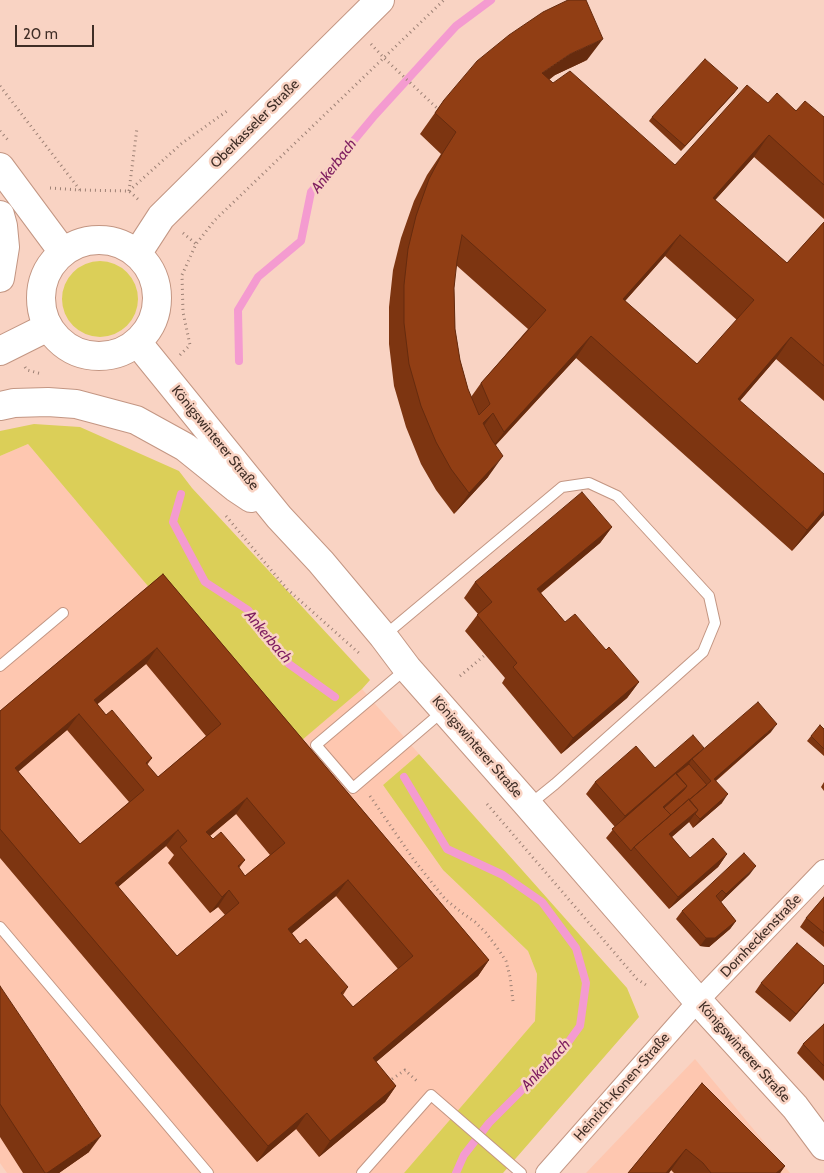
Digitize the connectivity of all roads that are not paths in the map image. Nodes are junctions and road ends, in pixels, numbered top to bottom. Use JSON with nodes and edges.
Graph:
{"nodes":[{"id":1,"x":380,"y":0,"type":"edge"},
{"id":2,"x":0,"y":167,"type":"edge"},
{"id":3,"x":0,"y":215,"type":"edge"},
{"id":4,"x":63,"y":252,"type":"junction"},
{"id":5,"x":137,"y":254,"type":"junction"},
{"id":6,"x":0,"y":278,"type":"edge"},
{"id":7,"x":48,"y":327,"type":"junction"},
{"id":8,"x":138,"y":342,"type":"junction"},
{"id":9,"x":5,"y":348,"type":"edge"},
{"id":10,"x":0,"y":406,"type":"edge"},
{"id":11,"x":279,"y":517,"type":"junction"},
{"id":12,"x":63,"y":613,"type":"dead end"},
{"id":13,"x":383,"y":636,"type":"junction"},
{"id":14,"x":0,"y":666,"type":"edge"},
{"id":15,"x":407,"y":668,"type":"junction"},
{"id":16,"x":444,"y":710,"type":"junction"},
{"id":17,"x":528,"y":805,"type":"junction"},
{"id":18,"x":824,"y":870,"type":"edge"},
{"id":19,"x":0,"y":927,"type":"edge"},
{"id":20,"x":698,"y":1001,"type":"junction"},
{"id":21,"x":824,"y":1146,"type":"edge"},
{"id":22,"x":208,"y":1173,"type":"edge"},
{"id":23,"x":362,"y":1173,"type":"edge"},
{"id":24,"x":521,"y":1173,"type":"edge"},
{"id":25,"x":546,"y":1173,"type":"edge"}],
"edges":[{"from":1,"to":5,"type":"main road","name":"Oberkasseler Straße"},
{"from":2,"to":4,"type":"main road"},
{"from":3,"to":6,"type":"main road"},
{"from":4,"to":5,"type":"main road"},
{"from":4,"to":7,"type":"main road"},
{"from":5,"to":8,"type":"main road"},
{"from":7,"to":8,"type":"main road"},
{"from":7,"to":9,"type":"main road"},
{"from":8,"to":11,"type":"main road","name":"Königswinterer Straße"},
{"from":10,"to":11,"type":"main road"},
{"from":11,"to":13,"type":"main road","name":"Königswinterer Straße"},
{"from":12,"to":14,"type":"lane"},
{"from":13,"to":15,"type":"main road","name":"Königswinterer Straße"},
{"from":13,"to":17,"type":"lane"},
{"from":15,"to":16,"type":"main road","name":"Königswinterer Straße"},
{"from":15,"to":16,"type":"lane"},
{"from":16,"to":17,"type":"main road","name":"Königswinterer Straße"},
{"from":17,"to":20,"type":"main road","name":"Königswinterer Straße"},
{"from":18,"to":20,"type":"street","name":"Dornheckenstraße"},
{"from":19,"to":22,"type":"lane"},
{"from":20,"to":21,"type":"main road","name":"Königswinterer Straße"},
{"from":20,"to":25,"type":"street","name":"Heinrich-Konen-Straße"},
{"from":23,"to":24,"type":"lane"}]}
